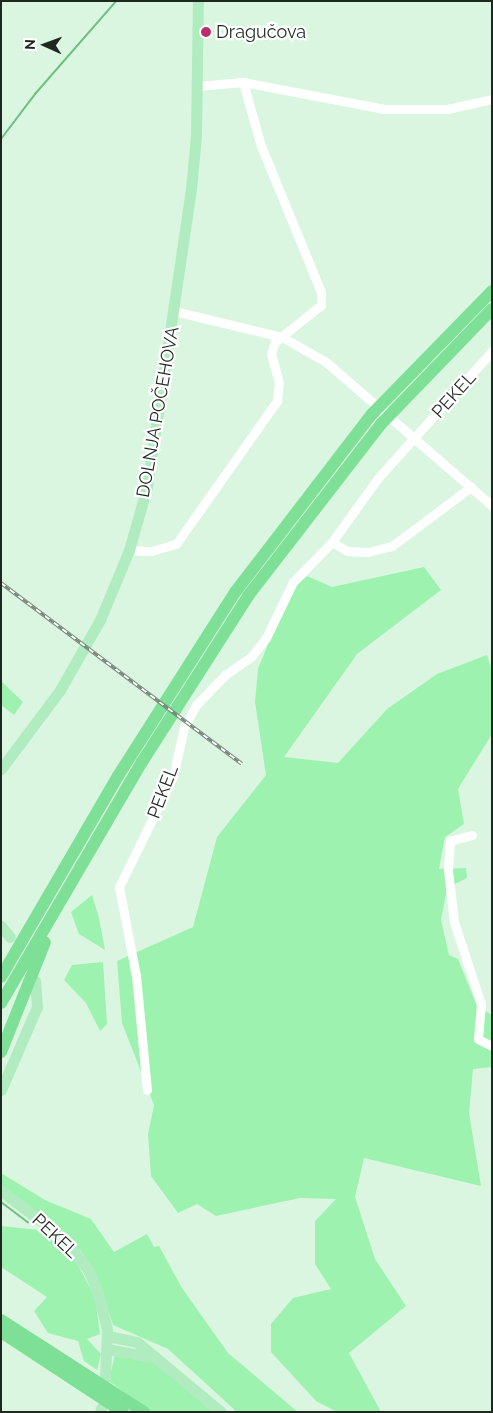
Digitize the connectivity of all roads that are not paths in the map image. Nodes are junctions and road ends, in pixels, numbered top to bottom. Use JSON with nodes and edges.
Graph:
{"nodes":[{"id":1,"x":198,"y":1,"type":"edge"},
{"id":2,"x":243,"y":82,"type":"junction"},
{"id":3,"x":197,"y":86,"type":"junction"},
{"id":4,"x":492,"y":99,"type":"edge"},
{"id":5,"x":492,"y":291,"type":"edge"},
{"id":6,"x":492,"y":309,"type":"edge"},
{"id":7,"x":174,"y":311,"type":"junction"},
{"id":8,"x":282,"y":337,"type":"junction"},
{"id":9,"x":492,"y":351,"type":"edge"},
{"id":10,"x":415,"y":438,"type":"junction"},
{"id":11,"x":471,"y":486,"type":"junction"},
{"id":12,"x":492,"y":506,"type":"edge"},
{"id":13,"x":332,"y":542,"type":"junction"},
{"id":14,"x":129,"y":550,"type":"junction"},
{"id":15,"x":1,"y":769,"type":"edge"},
{"id":16,"x":472,"y":835,"type":"dead end"},
{"id":17,"x":63,"y":899,"type":"junction"},
{"id":18,"x":1,"y":926,"type":"edge"},
{"id":19,"x":16,"y":939,"type":"junction"},
{"id":20,"x":1,"y":967,"type":"edge"},
{"id":21,"x":1,"y":977,"type":"edge"},
{"id":22,"x":36,"y":981,"type":"dead end"},
{"id":23,"x":1,"y":1003,"type":"edge"},
{"id":24,"x":492,"y":1046,"type":"edge"},
{"id":25,"x":1,"y":1052,"type":"edge"},
{"id":26,"x":1,"y":1090,"type":"edge"},
{"id":27,"x":147,"y":1090,"type":"dead end"},
{"id":28,"x":1,"y":1191,"type":"edge"},
{"id":29,"x":1,"y":1320,"type":"edge"},
{"id":30,"x":1,"y":1332,"type":"edge"},
{"id":31,"x":108,"y":1336,"type":"junction"},
{"id":32,"x":107,"y":1349,"type":"junction"},
{"id":33,"x":159,"y":1360,"type":"junction"},
{"id":34,"x":105,"y":1378,"type":"dead end"},
{"id":35,"x":123,"y":1412,"type":"edge"},
{"id":36,"x":144,"y":1412,"type":"edge"},
{"id":37,"x":221,"y":1412,"type":"edge"}],
"edges":[{"from":1,"to":3,"type":"main road","name":"DOLNJA POČEHOVA"},
{"from":2,"to":3,"type":"street"},
{"from":2,"to":4,"type":"street"},
{"from":2,"to":8,"type":"street"},
{"from":3,"to":7,"type":"main road","name":"DOLNJA POČEHOVA"},
{"from":5,"to":19,"type":"highway"},
{"from":6,"to":17,"type":"highway"},
{"from":7,"to":8,"type":"street"},
{"from":7,"to":14,"type":"main road","name":"DOLNJA POČEHOVA"},
{"from":8,"to":10,"type":"street"},
{"from":8,"to":14,"type":"street"},
{"from":9,"to":10,"type":"street","name":"PEKEL"},
{"from":10,"to":11,"type":"street"},
{"from":10,"to":13,"type":"street","name":"PEKEL"},
{"from":11,"to":12,"type":"street"},
{"from":11,"to":13,"type":"street"},
{"from":13,"to":27,"type":"street","name":"PEKEL"},
{"from":14,"to":15,"type":"main road","name":"DOLNJA POČEHOVA"},
{"from":16,"to":24,"type":"street"},
{"from":17,"to":23,"type":"highway"},
{"from":17,"to":25,"type":"highway"},
{"from":18,"to":19,"type":"main road"},
{"from":19,"to":20,"type":"highway"},
{"from":19,"to":21,"type":"highway"},
{"from":22,"to":26,"type":"main road"},
{"from":28,"to":31,"type":"main road","name":"PEKEL"},
{"from":29,"to":36,"type":"highway"},
{"from":30,"to":35,"type":"highway"},
{"from":31,"to":32,"type":"main road","name":"PEKEL"},
{"from":31,"to":33,"type":"main road"},
{"from":32,"to":33,"type":"main road"},
{"from":32,"to":34,"type":"main road","name":"PEKEL"},
{"from":33,"to":37,"type":"main road"}]}
